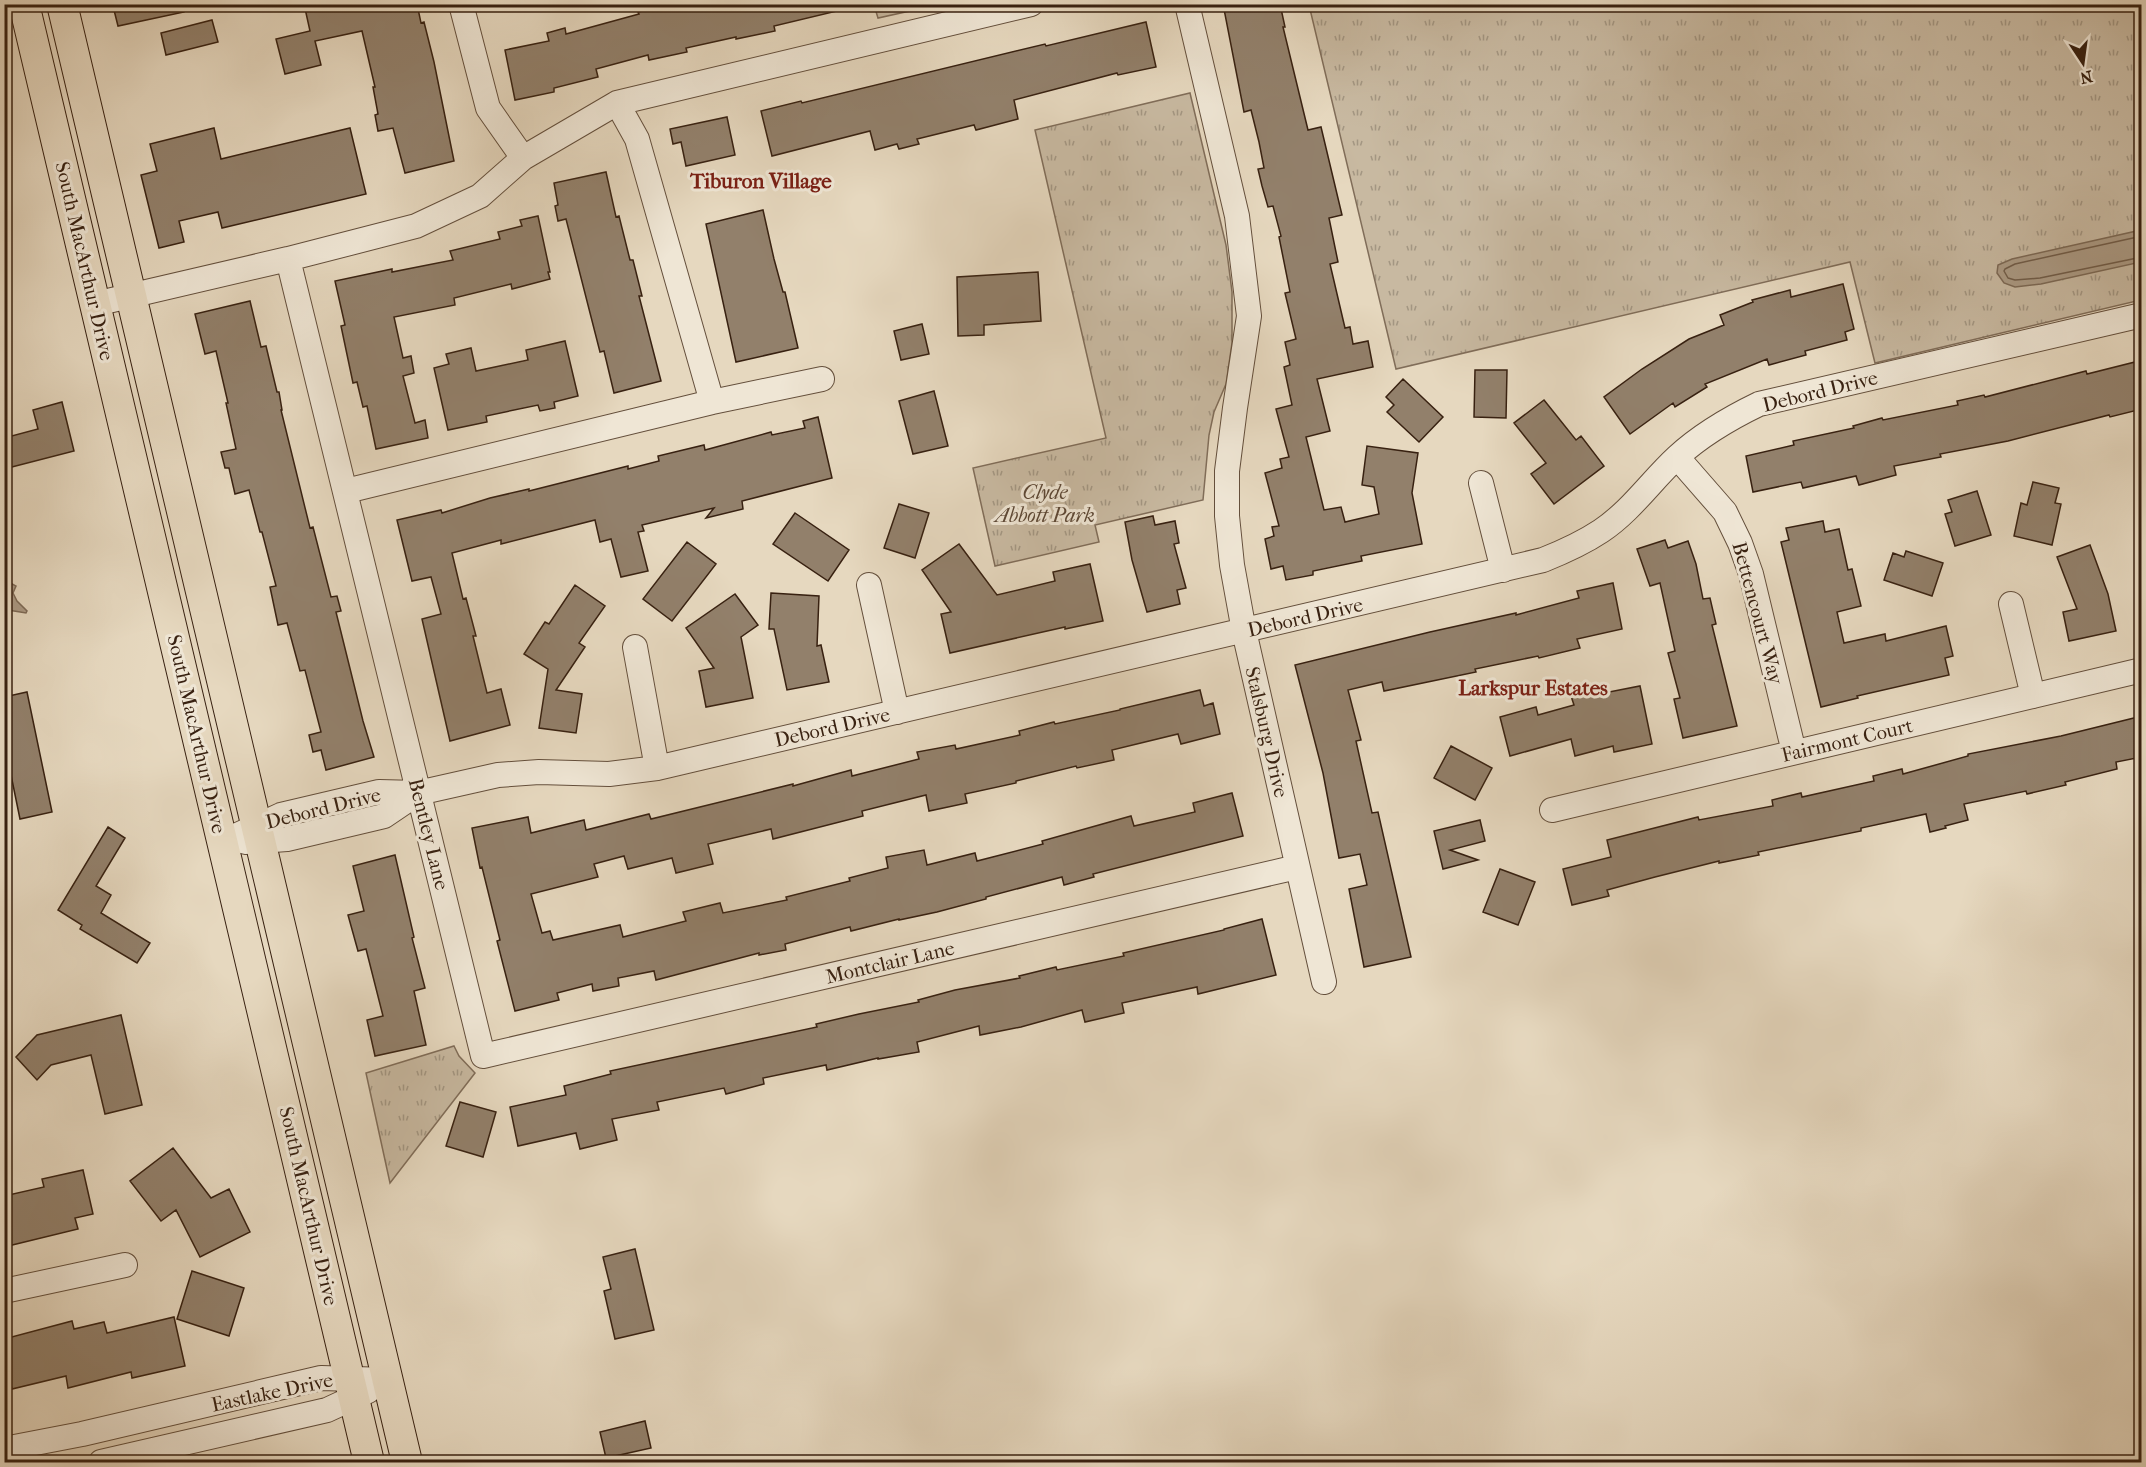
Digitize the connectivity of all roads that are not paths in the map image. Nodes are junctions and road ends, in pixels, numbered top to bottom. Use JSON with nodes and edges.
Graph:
{"nodes":[{"id":1,"x":24,"y":4,"type":"edge"},
{"id":2,"x":62,"y":4,"type":"edge"},
{"id":3,"x":461,"y":4,"type":"edge"},
{"id":4,"x":1030,"y":4,"type":"edge"},
{"id":5,"x":1187,"y":4,"type":"edge"},
{"id":6,"x":617,"y":102,"type":"junction"},
{"id":7,"x":523,"y":158,"type":"junction"},
{"id":8,"x":288,"y":259,"type":"junction"},
{"id":9,"x":131,"y":295,"type":"junction"},
{"id":10,"x":95,"y":304,"type":"junction"},
{"id":11,"x":2142,"y":315,"type":"edge"},
{"id":12,"x":822,"y":379,"type":"dead end"},
{"id":13,"x":712,"y":402,"type":"junction"},
{"id":14,"x":1677,"y":457,"type":"junction"},
{"id":15,"x":1481,"y":483,"type":"dead end"},
{"id":16,"x":346,"y":491,"type":"junction"},
{"id":17,"x":1503,"y":570,"type":"junction"},
{"id":18,"x":869,"y":585,"type":"dead end"},
{"id":19,"x":2011,"y":603,"type":"dead end"},
{"id":20,"x":1244,"y":631,"type":"junction"},
{"id":21,"x":635,"y":647,"type":"dead end"},
{"id":22,"x":2142,"y":670,"type":"edge"},
{"id":23,"x":2033,"y":696,"type":"junction"},
{"id":24,"x":897,"y":712,"type":"junction"},
{"id":25,"x":1794,"y":752,"type":"junction"},
{"id":26,"x":657,"y":768,"type":"junction"},
{"id":27,"x":418,"y":793,"type":"junction"},
{"id":28,"x":1552,"y":810,"type":"dead end"},
{"id":29,"x":259,"y":833,"type":"junction"},
{"id":30,"x":222,"y":842,"type":"junction"},
{"id":31,"x":1297,"y":867,"type":"junction"},
{"id":32,"x":1324,"y":982,"type":"dead end"},
{"id":33,"x":483,"y":1056,"type":"joint"},
{"id":34,"x":125,"y":1265,"type":"dead end"},
{"id":35,"x":4,"y":1291,"type":"edge"},
{"id":36,"x":388,"y":1380,"type":"junction"},
{"id":37,"x":352,"y":1388,"type":"junction"},
{"id":38,"x":4,"y":1449,"type":"edge"},
{"id":39,"x":101,"y":1462,"type":"edge"},
{"id":40,"x":369,"y":1462,"type":"edge"},
{"id":41,"x":407,"y":1462,"type":"edge"}],
"edges":[{"from":1,"to":10,"type":"main road","name":"South MacArthur Drive"},
{"from":2,"to":9,"type":"main road","name":"South MacArthur Drive"},
{"from":3,"to":7,"type":"street"},
{"from":4,"to":6,"type":"street"},
{"from":5,"to":20,"type":"street","name":"Stalsburg Drive"},
{"from":6,"to":7,"type":"street"},
{"from":6,"to":13,"type":"street"},
{"from":7,"to":8,"type":"street"},
{"from":8,"to":9,"type":"street"},
{"from":8,"to":16,"type":"street","name":"Bentley Lane"},
{"from":9,"to":10,"type":"street"},
{"from":9,"to":29,"type":"main road","name":"South MacArthur Drive"},
{"from":10,"to":30,"type":"main road","name":"South MacArthur Drive"},
{"from":11,"to":14,"type":"street","name":"Debord Drive"},
{"from":12,"to":13,"type":"street"},
{"from":13,"to":16,"type":"street"},
{"from":14,"to":17,"type":"street","name":"Debord Drive"},
{"from":14,"to":25,"type":"street","name":"Bettencourt Way"},
{"from":15,"to":17,"type":"street"},
{"from":16,"to":27,"type":"street","name":"Bentley Lane"},
{"from":17,"to":20,"type":"street","name":"Debord Drive"},
{"from":18,"to":24,"type":"street"},
{"from":19,"to":23,"type":"street"},
{"from":20,"to":24,"type":"street","name":"Debord Drive"},
{"from":20,"to":31,"type":"street","name":"Stalsburg Drive"},
{"from":21,"to":26,"type":"street"},
{"from":22,"to":23,"type":"street","name":"Fairmont Court"},
{"from":23,"to":25,"type":"street","name":"Fairmont Court"},
{"from":24,"to":26,"type":"street","name":"Debord Drive"},
{"from":25,"to":28,"type":"street","name":"Fairmont Court"},
{"from":26,"to":27,"type":"street","name":"Debord Drive"},
{"from":27,"to":29,"type":"street","name":"Debord Drive"},
{"from":27,"to":33,"type":"street","name":"Bentley Lane"},
{"from":29,"to":30,"type":"street","name":"Debord Drive"},
{"from":29,"to":36,"type":"main road","name":"South MacArthur Drive"},
{"from":30,"to":37,"type":"main road","name":"South MacArthur Drive"},
{"from":31,"to":32,"type":"street","name":"Stalsburg Drive"},
{"from":31,"to":33,"type":"street","name":"Montclair Lane"},
{"from":34,"to":35,"type":"street"},
{"from":36,"to":37,"type":"street","name":"Eastlake Drive"},
{"from":36,"to":41,"type":"main road","name":"South MacArthur Drive"},
{"from":37,"to":38,"type":"street","name":"Eastlake Drive"},
{"from":37,"to":39,"type":"street","name":"Eastlake Drive"},
{"from":37,"to":40,"type":"main road","name":"South MacArthur Drive"}]}
